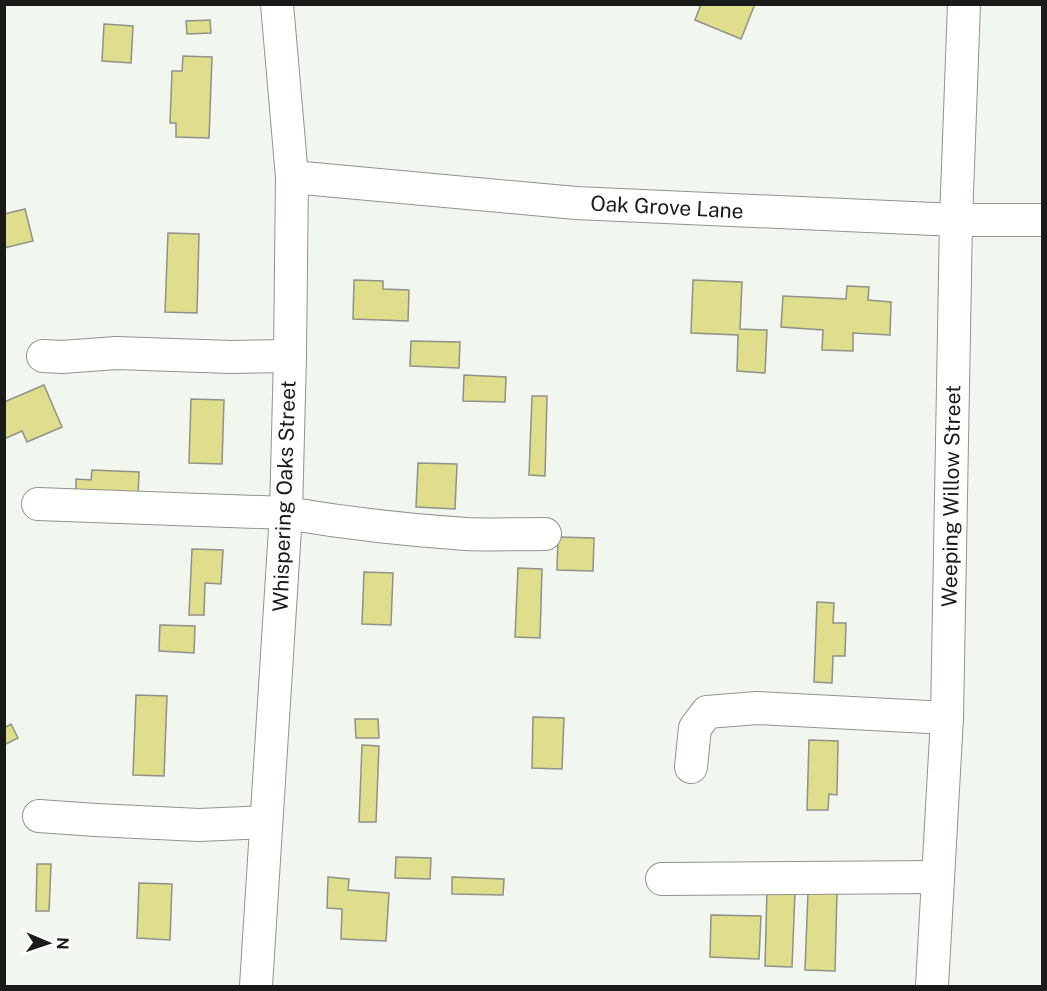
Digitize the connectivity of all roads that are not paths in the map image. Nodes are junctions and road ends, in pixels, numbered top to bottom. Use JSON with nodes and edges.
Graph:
{"nodes":[{"id":1,"x":278,"y":4,"type":"edge"},
{"id":2,"x":964,"y":4,"type":"edge"},
{"id":3,"x":292,"y":177,"type":"junction"},
{"id":4,"x":956,"y":220,"type":"junction"},
{"id":5,"x":1042,"y":220,"type":"edge"},
{"id":6,"x":43,"y":356,"type":"dead end"},
{"id":7,"x":290,"y":356,"type":"junction"},
{"id":8,"x":38,"y":504,"type":"dead end"},
{"id":9,"x":286,"y":513,"type":"junction"},
{"id":10,"x":545,"y":534,"type":"dead end"},
{"id":11,"x":947,"y":718,"type":"junction"},
{"id":12,"x":691,"y":766,"type":"dead end"},
{"id":13,"x":39,"y":816,"type":"dead end"},
{"id":14,"x":266,"y":822,"type":"junction"},
{"id":15,"x":938,"y":877,"type":"junction"},
{"id":16,"x":662,"y":879,"type":"dead end"},
{"id":17,"x":256,"y":987,"type":"edge"},
{"id":18,"x":932,"y":987,"type":"edge"}],
"edges":[{"from":1,"to":3,"type":"street","name":"Whispering Oaks Street"},
{"from":2,"to":4,"type":"street","name":"Weeping Willow Street"},
{"from":3,"to":4,"type":"street","name":"Oak Grove Lane"},
{"from":3,"to":7,"type":"street","name":"Whispering Oaks Street"},
{"from":4,"to":5,"type":"street","name":"Oak Grove Lane"},
{"from":4,"to":11,"type":"street","name":"Weeping Willow Street"},
{"from":6,"to":7,"type":"street"},
{"from":7,"to":9,"type":"street","name":"Whispering Oaks Street"},
{"from":8,"to":9,"type":"street"},
{"from":9,"to":10,"type":"street"},
{"from":9,"to":14,"type":"street","name":"Whispering Oaks Street"},
{"from":11,"to":12,"type":"street"},
{"from":11,"to":15,"type":"street","name":"Weeping Willow Street"},
{"from":13,"to":14,"type":"street"},
{"from":14,"to":17,"type":"street","name":"Whispering Oaks Street"},
{"from":15,"to":16,"type":"street"},
{"from":15,"to":18,"type":"street","name":"Weeping Willow Street"}]}
